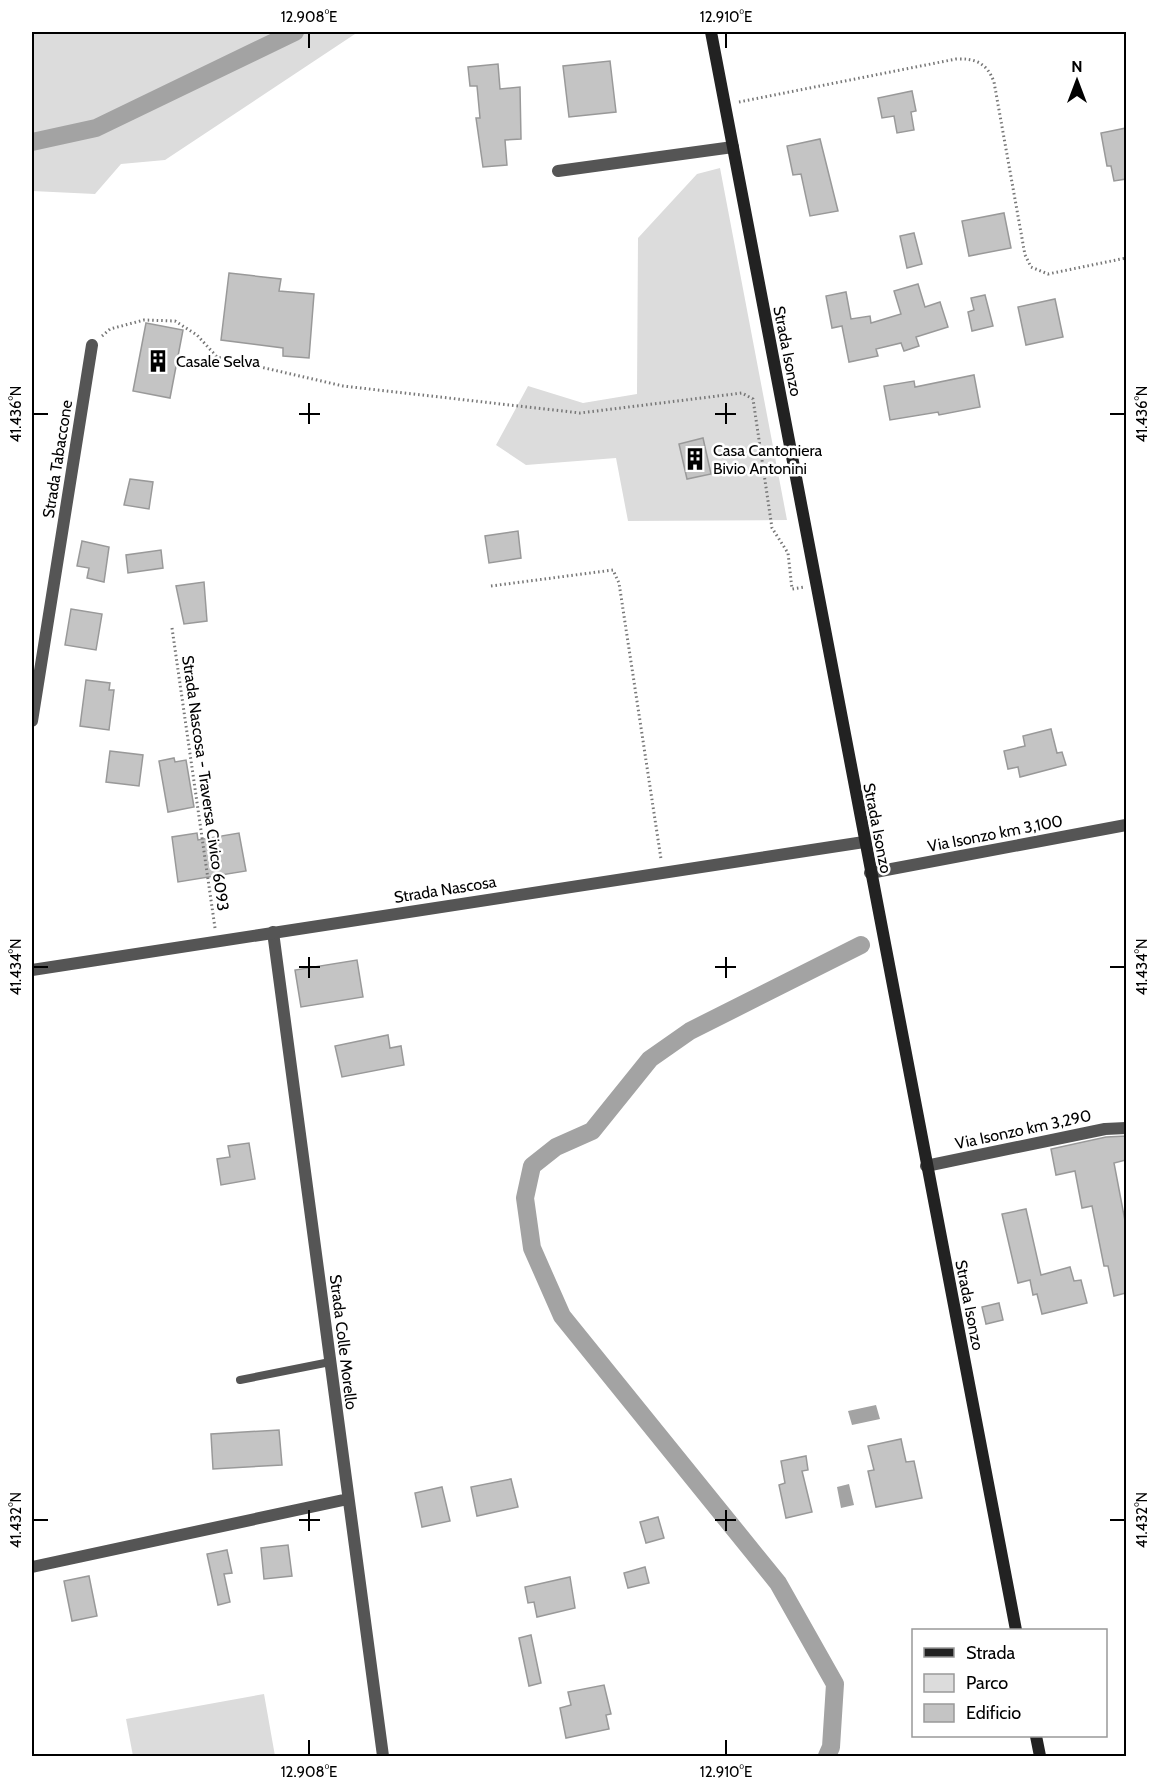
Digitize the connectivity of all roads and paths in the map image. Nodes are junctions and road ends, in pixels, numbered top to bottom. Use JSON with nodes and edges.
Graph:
{"nodes":[{"id":1,"x":711,"y":32,"type":"edge"},
{"id":2,"x":725,"y":105,"type":"junction"},
{"id":3,"x":732,"y":147,"type":"junction"},
{"id":4,"x":558,"y":171,"type":"dead end"},
{"id":5,"x":1126,"y":258,"type":"edge"},
{"id":6,"x":92,"y":345,"type":"joint"},
{"id":7,"x":815,"y":585,"type":"junction"},
{"id":8,"x":491,"y":586,"type":"dead end"},
{"id":9,"x":172,"y":628,"type":"dead end"},
{"id":10,"x":32,"y":721,"type":"edge"},
{"id":11,"x":1126,"y":825,"type":"edge"},
{"id":12,"x":864,"y":842,"type":"junction"},
{"id":13,"x":663,"y":873,"type":"junction"},
{"id":14,"x":870,"y":873,"type":"junction"},
{"id":15,"x":273,"y":932,"type":"junction"},
{"id":16,"x":217,"y":941,"type":"junction"},
{"id":17,"x":32,"y":970,"type":"edge"},
{"id":18,"x":1126,"y":1128,"type":"edge"},
{"id":19,"x":926,"y":1166,"type":"junction"},
{"id":20,"x":330,"y":1362,"type":"junction"},
{"id":21,"x":240,"y":1380,"type":"dead end"},
{"id":22,"x":348,"y":1499,"type":"junction"},
{"id":23,"x":32,"y":1567,"type":"edge"},
{"id":24,"x":1016,"y":1629,"type":"edge"},
{"id":25,"x":1036,"y":1737,"type":"edge"},
{"id":26,"x":383,"y":1756,"type":"edge"},
{"id":27,"x":1040,"y":1756,"type":"edge"}],
"edges":[{"from":1,"to":2,"type":"main road","name":"Strada Isonzo"},
{"from":2,"to":3,"type":"main road","name":"Strada Isonzo"},
{"from":2,"to":5,"type":"path"},
{"from":3,"to":4,"type":"street"},
{"from":3,"to":7,"type":"main road","name":"Strada Isonzo"},
{"from":6,"to":7,"type":"path"},
{"from":6,"to":10,"type":"street","name":"Strada Tabaccone"},
{"from":7,"to":12,"type":"main road","name":"Strada Isonzo"},
{"from":8,"to":13,"type":"path"},
{"from":9,"to":16,"type":"path","name":"Strada Nascosa - Traversa Civico 6093"},
{"from":11,"to":14,"type":"street","name":"Via Isonzo km 3,100"},
{"from":12,"to":13,"type":"street","name":"Strada Nascosa"},
{"from":12,"to":14,"type":"main road","name":"Strada Isonzo"},
{"from":13,"to":15,"type":"street","name":"Strada Nascosa"},
{"from":14,"to":19,"type":"main road","name":"Strada Isonzo"},
{"from":15,"to":16,"type":"street","name":"Strada Nascosa"},
{"from":15,"to":20,"type":"street","name":"Strada Colle Morello"},
{"from":16,"to":17,"type":"street","name":"Strada Nascosa"},
{"from":18,"to":19,"type":"street","name":"Via Isonzo km 3,290"},
{"from":19,"to":24,"type":"main road","name":"Strada Isonzo"},
{"from":20,"to":21,"type":"lane"},
{"from":20,"to":22,"type":"street","name":"Strada Colle Morello"},
{"from":22,"to":23,"type":"street"},
{"from":22,"to":26,"type":"street","name":"Strada Colle Morello"},
{"from":25,"to":27,"type":"main road"}]}
